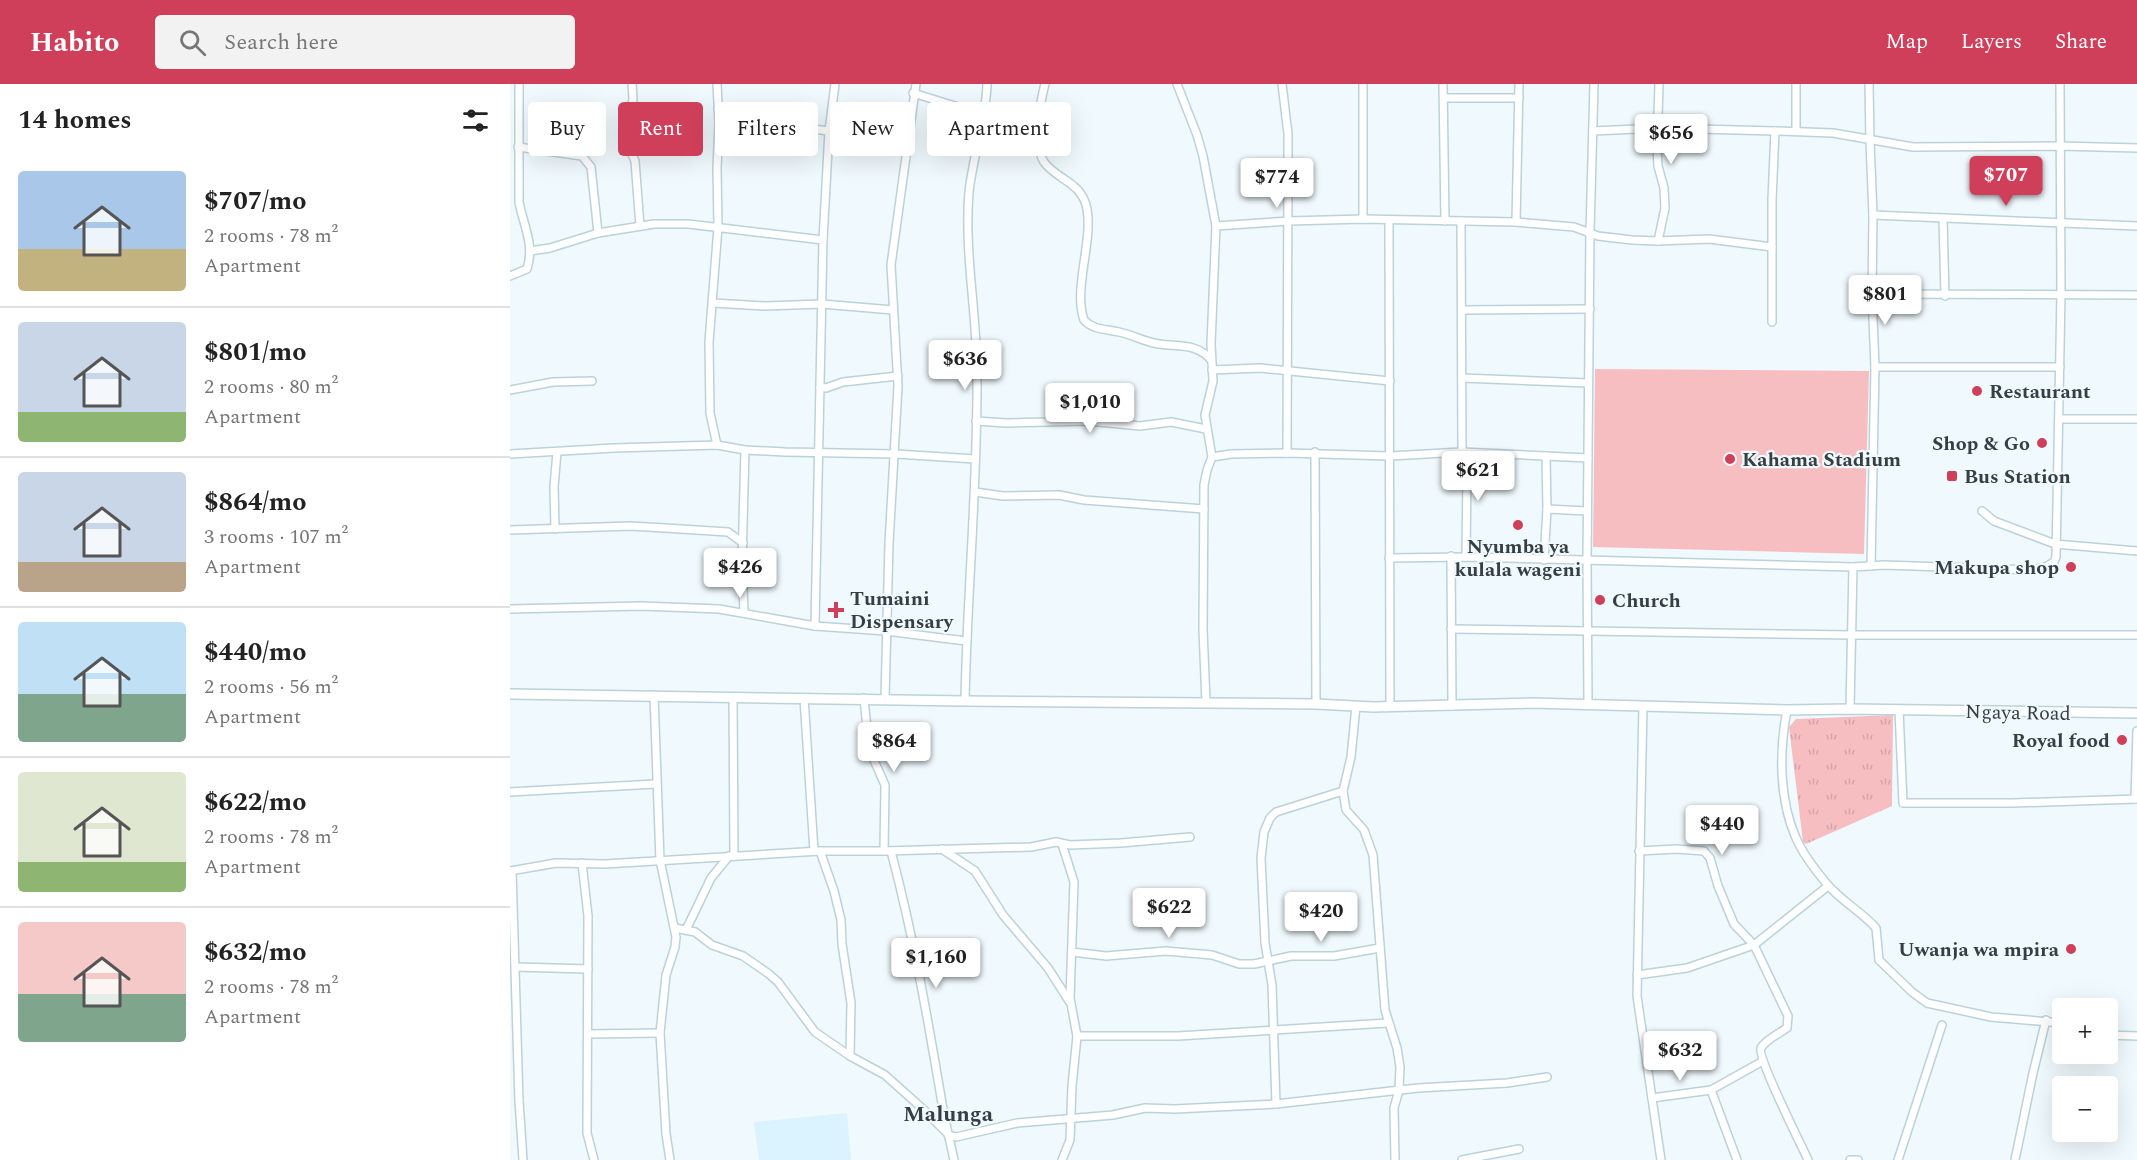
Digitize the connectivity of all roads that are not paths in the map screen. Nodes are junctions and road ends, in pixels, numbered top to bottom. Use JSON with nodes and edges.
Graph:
{"nodes":[{"id":1,"x":632,"y":84,"type":"edge"},
{"id":2,"x":717,"y":84,"type":"edge"},
{"id":3,"x":835,"y":84,"type":"edge"},
{"id":4,"x":916,"y":84,"type":"edge"},
{"id":5,"x":987,"y":84,"type":"edge"},
{"id":6,"x":1045,"y":84,"type":"edge"},
{"id":7,"x":1177,"y":84,"type":"edge"},
{"id":8,"x":1282,"y":84,"type":"edge"},
{"id":9,"x":1363,"y":84,"type":"edge"},
{"id":10,"x":1443,"y":84,"type":"edge"},
{"id":11,"x":1519,"y":84,"type":"edge"},
{"id":12,"x":1594,"y":84,"type":"edge"},
{"id":13,"x":1659,"y":84,"type":"edge"},
{"id":14,"x":1796,"y":84,"type":"edge"},
{"id":15,"x":1869,"y":84,"type":"edge"},
{"id":16,"x":2060,"y":84,"type":"edge"},
{"id":17,"x":519,"y":87,"type":"edge"},
{"id":18,"x":510,"y":90,"type":"edge"},
{"id":19,"x":914,"y":93,"type":"junction"},
{"id":20,"x":1443,"y":98,"type":"junction"},
{"id":21,"x":1519,"y":98,"type":"junction"},
{"id":22,"x":718,"y":102,"type":"edge"},
{"id":23,"x":943,"y":102,"type":"edge"},
{"id":24,"x":985,"y":102,"type":"edge"},
{"id":25,"x":1659,"y":128,"type":"junction"},
{"id":26,"x":818,"y":130,"type":"edge"},
{"id":27,"x":829,"y":131,"type":"junction"},
{"id":28,"x":1593,"y":131,"type":"junction"},
{"id":29,"x":1775,"y":131,"type":"junction"},
{"id":30,"x":1796,"y":131,"type":"junction"},
{"id":31,"x":1870,"y":141,"type":"junction"},
{"id":32,"x":2060,"y":146,"type":"junction"},
{"id":33,"x":518,"y":147,"type":"junction"},
{"id":34,"x":2137,"y":148,"type":"edge"},
{"id":35,"x":718,"y":156,"type":"edge"},
{"id":36,"x":976,"y":156,"type":"edge"},
{"id":37,"x":510,"y":207,"type":"edge"},
{"id":38,"x":520,"y":207,"type":"junction"},
{"id":39,"x":1874,"y":215,"type":"junction"},
{"id":40,"x":1943,"y":218,"type":"junction"},
{"id":41,"x":1363,"y":219,"type":"junction"},
{"id":42,"x":1289,"y":221,"type":"junction"},
{"id":43,"x":1389,"y":221,"type":"junction"},
{"id":44,"x":1445,"y":221,"type":"junction"},
{"id":45,"x":1461,"y":221,"type":"junction"},
{"id":46,"x":1516,"y":222,"type":"junction"},
{"id":47,"x":2060,"y":222,"type":"junction"},
{"id":48,"x":640,"y":226,"type":"junction"},
{"id":49,"x":1216,"y":226,"type":"junction"},
{"id":50,"x":2137,"y":226,"type":"edge"},
{"id":51,"x":718,"y":227,"type":"junction"},
{"id":52,"x":1590,"y":232,"type":"junction"},
{"id":53,"x":598,"y":233,"type":"junction"},
{"id":54,"x":823,"y":240,"type":"junction"},
{"id":55,"x":1658,"y":241,"type":"junction"},
{"id":56,"x":1772,"y":248,"type":"junction"},
{"id":57,"x":530,"y":251,"type":"junction"},
{"id":58,"x":510,"y":276,"type":"edge"},
{"id":59,"x":1872,"y":294,"type":"junction"},
{"id":60,"x":2061,"y":294,"type":"junction"},
{"id":61,"x":2137,"y":295,"type":"edge"},
{"id":62,"x":1945,"y":296,"type":"junction"},
{"id":63,"x":713,"y":303,"type":"junction"},
{"id":64,"x":822,"y":304,"type":"junction"},
{"id":65,"x":1590,"y":309,"type":"junction"},
{"id":66,"x":893,"y":310,"type":"junction"},
{"id":67,"x":1463,"y":310,"type":"junction"},
{"id":68,"x":1772,"y":322,"type":"dead end"},
{"id":69,"x":1211,"y":360,"type":"junction"},
{"id":70,"x":1875,"y":367,"type":"junction"},
{"id":71,"x":2060,"y":367,"type":"junction"},
{"id":72,"x":1212,"y":370,"type":"junction"},
{"id":73,"x":1288,"y":371,"type":"junction"},
{"id":74,"x":898,"y":376,"type":"junction"},
{"id":75,"x":1462,"y":378,"type":"junction"},
{"id":76,"x":592,"y":381,"type":"dead end"},
{"id":77,"x":1390,"y":381,"type":"junction"},
{"id":78,"x":1588,"y":383,"type":"junction"},
{"id":79,"x":820,"y":387,"type":"junction"},
{"id":80,"x":510,"y":390,"type":"edge"},
{"id":81,"x":2060,"y":419,"type":"junction"},
{"id":82,"x":2137,"y":419,"type":"edge"},
{"id":83,"x":976,"y":421,"type":"junction"},
{"id":84,"x":1206,"y":429,"type":"junction"},
{"id":85,"x":717,"y":445,"type":"junction"},
{"id":86,"x":745,"y":450,"type":"junction"},
{"id":87,"x":557,"y":452,"type":"junction"},
{"id":88,"x":819,"y":452,"type":"junction"},
{"id":89,"x":1315,"y":452,"type":"junction"},
{"id":90,"x":1462,"y":452,"type":"junction"},
{"id":91,"x":1287,"y":453,"type":"junction"},
{"id":92,"x":510,"y":454,"type":"edge"},
{"id":93,"x":896,"y":454,"type":"junction"},
{"id":94,"x":1390,"y":456,"type":"junction"},
{"id":95,"x":1546,"y":456,"type":"junction"},
{"id":96,"x":1212,"y":458,"type":"junction"},
{"id":97,"x":1588,"y":458,"type":"junction"},
{"id":98,"x":975,"y":459,"type":"junction"},
{"id":99,"x":975,"y":492,"type":"junction"},
{"id":100,"x":1204,"y":509,"type":"junction"},
{"id":101,"x":1547,"y":509,"type":"junction"},
{"id":102,"x":1587,"y":511,"type":"junction"},
{"id":103,"x":1982,"y":511,"type":"dead end"},
{"id":104,"x":510,"y":530,"type":"edge"},
{"id":105,"x":555,"y":530,"type":"junction"},
{"id":106,"x":743,"y":543,"type":"junction"},
{"id":107,"x":2055,"y":544,"type":"junction"},
{"id":108,"x":2137,"y":551,"type":"edge"},
{"id":109,"x":1451,"y":556,"type":"junction"},
{"id":110,"x":1466,"y":557,"type":"junction"},
{"id":111,"x":1389,"y":558,"type":"junction"},
{"id":112,"x":1544,"y":560,"type":"junction"},
{"id":113,"x":1587,"y":561,"type":"junction"},
{"id":114,"x":1871,"y":566,"type":"junction"},
{"id":115,"x":1853,"y":567,"type":"junction"},
{"id":116,"x":510,"y":609,"type":"edge"},
{"id":117,"x":744,"y":612,"type":"junction"},
{"id":118,"x":815,"y":626,"type":"junction"},
{"id":119,"x":1451,"y":629,"type":"junction"},
{"id":120,"x":886,"y":631,"type":"junction"},
{"id":121,"x":1589,"y":631,"type":"junction"},
{"id":122,"x":1852,"y":635,"type":"junction"},
{"id":123,"x":2137,"y":635,"type":"edge"},
{"id":124,"x":966,"y":641,"type":"junction"},
{"id":125,"x":510,"y":694,"type":"edge"},
{"id":126,"x":654,"y":695,"type":"junction"},
{"id":127,"x":733,"y":697,"type":"junction"},
{"id":128,"x":804,"y":698,"type":"junction"},
{"id":129,"x":864,"y":699,"type":"junction"},
{"id":130,"x":885,"y":699,"type":"junction"},
{"id":131,"x":965,"y":701,"type":"junction"},
{"id":132,"x":1206,"y":702,"type":"junction"},
{"id":133,"x":1316,"y":704,"type":"junction"},
{"id":134,"x":1588,"y":704,"type":"junction"},
{"id":135,"x":1356,"y":706,"type":"junction"},
{"id":136,"x":1452,"y":706,"type":"junction"},
{"id":137,"x":1643,"y":706,"type":"junction"},
{"id":138,"x":1390,"y":707,"type":"junction"},
{"id":139,"x":1850,"y":709,"type":"junction"},
{"id":140,"x":1786,"y":710,"type":"junction"},
{"id":141,"x":1899,"y":710,"type":"junction"},
{"id":142,"x":2137,"y":713,"type":"edge"},
{"id":143,"x":2137,"y":731,"type":"edge"},
{"id":144,"x":656,"y":784,"type":"junction"},
{"id":145,"x":1343,"y":791,"type":"junction"},
{"id":146,"x":510,"y":792,"type":"edge"},
{"id":147,"x":2136,"y":799,"type":"edge"},
{"id":148,"x":1190,"y":837,"type":"dead end"},
{"id":149,"x":1062,"y":844,"type":"junction"},
{"id":150,"x":942,"y":849,"type":"junction"},
{"id":151,"x":817,"y":851,"type":"junction"},
{"id":152,"x":888,"y":851,"type":"junction"},
{"id":153,"x":1639,"y":851,"type":"junction"},
{"id":154,"x":732,"y":856,"type":"junction"},
{"id":155,"x":660,"y":860,"type":"junction"},
{"id":156,"x":582,"y":863,"type":"junction"},
{"id":157,"x":511,"y":871,"type":"edge"},
{"id":158,"x":1828,"y":886,"type":"junction"},
{"id":159,"x":675,"y":928,"type":"junction"},
{"id":160,"x":686,"y":930,"type":"junction"},
{"id":161,"x":1754,"y":945,"type":"junction"},
{"id":162,"x":1380,"y":948,"type":"junction"},
{"id":163,"x":1072,"y":952,"type":"junction"},
{"id":164,"x":1267,"y":962,"type":"junction"},
{"id":165,"x":516,"y":967,"type":"junction"},
{"id":166,"x":588,"y":969,"type":"junction"},
{"id":167,"x":1637,"y":975,"type":"junction"},
{"id":168,"x":1070,"y":1003,"type":"junction"},
{"id":169,"x":2046,"y":1020,"type":"junction"},
{"id":170,"x":2052,"y":1021,"type":"edge"},
{"id":171,"x":1388,"y":1023,"type":"junction"},
{"id":172,"x":1942,"y":1025,"type":"dead end"},
{"id":173,"x":1273,"y":1029,"type":"junction"},
{"id":174,"x":660,"y":1033,"type":"junction"},
{"id":175,"x":588,"y":1034,"type":"junction"},
{"id":176,"x":2118,"y":1035,"type":"edge"},
{"id":177,"x":1077,"y":1036,"type":"junction"},
{"id":178,"x":2137,"y":1036,"type":"edge"},
{"id":179,"x":850,"y":1056,"type":"junction"},
{"id":180,"x":1763,"y":1061,"type":"junction"},
{"id":181,"x":1547,"y":1077,"type":"dead end"},
{"id":182,"x":1399,"y":1090,"type":"junction"},
{"id":183,"x":1711,"y":1090,"type":"junction"},
{"id":184,"x":1652,"y":1098,"type":"junction"},
{"id":185,"x":1276,"y":1104,"type":"junction"},
{"id":186,"x":1071,"y":1119,"type":"junction"},
{"id":187,"x":949,"y":1135,"type":"junction"},
{"id":188,"x":1519,"y":1149,"type":"dead end"},
{"id":189,"x":523,"y":1160,"type":"edge"},
{"id":190,"x":594,"y":1160,"type":"edge"},
{"id":191,"x":670,"y":1160,"type":"edge"},
{"id":192,"x":954,"y":1160,"type":"edge"},
{"id":193,"x":1062,"y":1160,"type":"edge"},
{"id":194,"x":1395,"y":1160,"type":"edge"},
{"id":195,"x":1462,"y":1160,"type":"edge"},
{"id":196,"x":1662,"y":1160,"type":"edge"},
{"id":197,"x":1737,"y":1160,"type":"edge"},
{"id":198,"x":1808,"y":1160,"type":"edge"},
{"id":199,"x":1850,"y":1160,"type":"edge"},
{"id":200,"x":1858,"y":1160,"type":"edge"},
{"id":201,"x":1898,"y":1160,"type":"edge"},
{"id":202,"x":2015,"y":1160,"type":"edge"}],
"edges":[{"from":1,"to":48,"type":"street"},
{"from":2,"to":22,"type":"street"},
{"from":3,"to":27,"type":"street"},
{"from":4,"to":19,"type":"street"},
{"from":5,"to":24,"type":"street"},
{"from":6,"to":69,"type":"street"},
{"from":7,"to":49,"type":"street"},
{"from":8,"to":42,"type":"street"},
{"from":9,"to":41,"type":"street"},
{"from":10,"to":20,"type":"street"},
{"from":11,"to":21,"type":"street"},
{"from":12,"to":28,"type":"street"},
{"from":13,"to":25,"type":"street"},
{"from":14,"to":30,"type":"street"},
{"from":15,"to":31,"type":"street"},
{"from":16,"to":32,"type":"street"},
{"from":17,"to":18,"type":"street"},
{"from":17,"to":33,"type":"street"},
{"from":19,"to":23,"type":"street"},
{"from":19,"to":66,"type":"street"},
{"from":20,"to":21,"type":"street"},
{"from":20,"to":44,"type":"street"},
{"from":21,"to":46,"type":"street"},
{"from":25,"to":28,"type":"street"},
{"from":25,"to":29,"type":"street"},
{"from":25,"to":55,"type":"street"},
{"from":26,"to":27,"type":"street"},
{"from":27,"to":54,"type":"street"},
{"from":28,"to":52,"type":"street"},
{"from":29,"to":30,"type":"street"},
{"from":29,"to":56,"type":"street"},
{"from":30,"to":31,"type":"street"},
{"from":31,"to":32,"type":"street"},
{"from":31,"to":39,"type":"street"},
{"from":32,"to":34,"type":"street"},
{"from":32,"to":47,"type":"street"},
{"from":33,"to":38,"type":"street"},
{"from":33,"to":53,"type":"street"},
{"from":35,"to":51,"type":"street"},
{"from":36,"to":83,"type":"street"},
{"from":37,"to":38,"type":"street"},
{"from":38,"to":57,"type":"street"},
{"from":39,"to":40,"type":"street"},
{"from":39,"to":59,"type":"street"},
{"from":40,"to":47,"type":"street"},
{"from":40,"to":62,"type":"street"},
{"from":41,"to":42,"type":"street"},
{"from":41,"to":43,"type":"street"},
{"from":42,"to":49,"type":"street"},
{"from":42,"to":73,"type":"street"},
{"from":43,"to":44,"type":"street"},
{"from":43,"to":77,"type":"street"},
{"from":44,"to":45,"type":"street"},
{"from":45,"to":46,"type":"street"},
{"from":45,"to":67,"type":"street"},
{"from":46,"to":52,"type":"street"},
{"from":47,"to":50,"type":"street"},
{"from":47,"to":60,"type":"street"},
{"from":48,"to":51,"type":"street"},
{"from":48,"to":53,"type":"street"},
{"from":49,"to":69,"type":"street"},
{"from":51,"to":54,"type":"street"},
{"from":51,"to":63,"type":"street"},
{"from":52,"to":55,"type":"street"},
{"from":52,"to":65,"type":"street"},
{"from":53,"to":57,"type":"street"},
{"from":54,"to":64,"type":"street"},
{"from":55,"to":56,"type":"street"},
{"from":56,"to":68,"type":"street"},
{"from":57,"to":58,"type":"street"},
{"from":59,"to":62,"type":"street"},
{"from":59,"to":70,"type":"street"},
{"from":60,"to":61,"type":"street"},
{"from":60,"to":62,"type":"street"},
{"from":60,"to":71,"type":"street"},
{"from":63,"to":64,"type":"street"},
{"from":63,"to":85,"type":"street"},
{"from":64,"to":66,"type":"street"},
{"from":64,"to":79,"type":"street"},
{"from":65,"to":67,"type":"street"},
{"from":65,"to":78,"type":"street"},
{"from":66,"to":74,"type":"street"},
{"from":67,"to":75,"type":"street"},
{"from":69,"to":72,"type":"street"},
{"from":70,"to":71,"type":"street"},
{"from":70,"to":114,"type":"street"},
{"from":71,"to":81,"type":"street"},
{"from":72,"to":73,"type":"street"},
{"from":72,"to":84,"type":"street"},
{"from":73,"to":77,"type":"street"},
{"from":73,"to":91,"type":"street"},
{"from":74,"to":79,"type":"street"},
{"from":74,"to":93,"type":"street"},
{"from":75,"to":78,"type":"street"},
{"from":75,"to":90,"type":"street"},
{"from":76,"to":80,"type":"street"},
{"from":77,"to":94,"type":"street"},
{"from":78,"to":97,"type":"street"},
{"from":79,"to":88,"type":"street"},
{"from":81,"to":82,"type":"street"},
{"from":81,"to":107,"type":"street"},
{"from":83,"to":84,"type":"street"},
{"from":83,"to":98,"type":"street"},
{"from":84,"to":96,"type":"street"},
{"from":85,"to":86,"type":"street"},
{"from":85,"to":87,"type":"street"},
{"from":86,"to":88,"type":"street"},
{"from":86,"to":106,"type":"street"},
{"from":87,"to":92,"type":"street"},
{"from":87,"to":105,"type":"street"},
{"from":88,"to":93,"type":"street"},
{"from":88,"to":118,"type":"street"},
{"from":89,"to":91,"type":"street"},
{"from":89,"to":94,"type":"street"},
{"from":89,"to":133,"type":"street"},
{"from":90,"to":94,"type":"street"},
{"from":90,"to":95,"type":"street"},
{"from":90,"to":110,"type":"street"},
{"from":91,"to":96,"type":"street"},
{"from":93,"to":98,"type":"street"},
{"from":93,"to":120,"type":"street"},
{"from":94,"to":111,"type":"street"},
{"from":95,"to":97,"type":"street"},
{"from":95,"to":101,"type":"street"},
{"from":96,"to":100,"type":"street"},
{"from":97,"to":102,"type":"street"},
{"from":98,"to":99,"type":"street"},
{"from":99,"to":100,"type":"street"},
{"from":99,"to":124,"type":"street"},
{"from":100,"to":132,"type":"street"},
{"from":101,"to":102,"type":"street"},
{"from":101,"to":112,"type":"street"},
{"from":102,"to":113,"type":"street"},
{"from":103,"to":107,"type":"street"},
{"from":104,"to":105,"type":"street"},
{"from":105,"to":106,"type":"street"},
{"from":106,"to":117,"type":"street"},
{"from":107,"to":108,"type":"street"},
{"from":107,"to":114,"type":"street"},
{"from":109,"to":110,"type":"street"},
{"from":109,"to":111,"type":"street"},
{"from":109,"to":119,"type":"street"},
{"from":110,"to":112,"type":"street"},
{"from":111,"to":138,"type":"street"},
{"from":112,"to":113,"type":"street"},
{"from":113,"to":115,"type":"street"},
{"from":113,"to":121,"type":"street"},
{"from":114,"to":115,"type":"street"},
{"from":115,"to":122,"type":"street"},
{"from":116,"to":117,"type":"street"},
{"from":117,"to":118,"type":"street"},
{"from":118,"to":120,"type":"street"},
{"from":119,"to":121,"type":"street"},
{"from":119,"to":136,"type":"street"},
{"from":120,"to":124,"type":"street"},
{"from":120,"to":130,"type":"street"},
{"from":121,"to":122,"type":"street"},
{"from":121,"to":134,"type":"street"},
{"from":122,"to":123,"type":"street"},
{"from":122,"to":139,"type":"street"},
{"from":124,"to":131,"type":"street"},
{"from":125,"to":126,"type":"street","name":"Ngaya Road"},
{"from":126,"to":127,"type":"street","name":"Ngaya Road"},
{"from":126,"to":144,"type":"street"},
{"from":127,"to":128,"type":"street","name":"Ngaya Road"},
{"from":127,"to":154,"type":"street"},
{"from":128,"to":129,"type":"street","name":"Ngaya Road"},
{"from":128,"to":151,"type":"street"},
{"from":129,"to":130,"type":"street","name":"Ngaya Road"},
{"from":129,"to":152,"type":"street"},
{"from":130,"to":131,"type":"street","name":"Ngaya Road"},
{"from":131,"to":132,"type":"street","name":"Ngaya Road"},
{"from":132,"to":133,"type":"street","name":"Ngaya Road"},
{"from":133,"to":135,"type":"street","name":"Ngaya Road"},
{"from":134,"to":136,"type":"street","name":"Ngaya Road"},
{"from":134,"to":137,"type":"street","name":"Ngaya Road"},
{"from":135,"to":138,"type":"street","name":"Ngaya Road"},
{"from":135,"to":145,"type":"street"},
{"from":136,"to":138,"type":"street","name":"Ngaya Road"},
{"from":137,"to":140,"type":"street","name":"Ngaya Road"},
{"from":137,"to":153,"type":"street"},
{"from":139,"to":140,"type":"street","name":"Ngaya Road"},
{"from":139,"to":141,"type":"street","name":"Ngaya Road"},
{"from":140,"to":158,"type":"street"},
{"from":141,"to":142,"type":"street","name":"Ngaya Road"},
{"from":141,"to":147,"type":"street"},
{"from":143,"to":147,"type":"street"},
{"from":144,"to":146,"type":"street"},
{"from":144,"to":155,"type":"street"},
{"from":145,"to":162,"type":"street"},
{"from":145,"to":164,"type":"street"},
{"from":148,"to":149,"type":"street"},
{"from":149,"to":150,"type":"street"},
{"from":149,"to":163,"type":"street"},
{"from":150,"to":152,"type":"street"},
{"from":150,"to":168,"type":"street"},
{"from":151,"to":152,"type":"street"},
{"from":151,"to":154,"type":"street"},
{"from":151,"to":179,"type":"street"},
{"from":152,"to":187,"type":"street"},
{"from":153,"to":161,"type":"street"},
{"from":153,"to":167,"type":"street"},
{"from":154,"to":155,"type":"street"},
{"from":154,"to":160,"type":"street"},
{"from":155,"to":156,"type":"street"},
{"from":155,"to":159,"type":"street"},
{"from":156,"to":157,"type":"street"},
{"from":156,"to":166,"type":"street"},
{"from":157,"to":165,"type":"street"},
{"from":158,"to":161,"type":"street"},
{"from":158,"to":169,"type":"street"},
{"from":159,"to":160,"type":"street"},
{"from":159,"to":174,"type":"street"},
{"from":160,"to":179,"type":"street"},
{"from":161,"to":167,"type":"street"},
{"from":161,"to":180,"type":"street"},
{"from":162,"to":164,"type":"street"},
{"from":162,"to":171,"type":"street"},
{"from":163,"to":164,"type":"street"},
{"from":163,"to":168,"type":"street"},
{"from":164,"to":173,"type":"street"},
{"from":165,"to":166,"type":"street"},
{"from":165,"to":189,"type":"street"},
{"from":166,"to":175,"type":"street"},
{"from":167,"to":184,"type":"street"},
{"from":168,"to":177,"type":"street"},
{"from":169,"to":170,"type":"street"},
{"from":169,"to":202,"type":"street"},
{"from":171,"to":173,"type":"street"},
{"from":171,"to":182,"type":"street"},
{"from":172,"to":201,"type":"street"},
{"from":173,"to":177,"type":"street"},
{"from":173,"to":185,"type":"street"},
{"from":174,"to":175,"type":"street"},
{"from":174,"to":191,"type":"street"},
{"from":175,"to":190,"type":"street"},
{"from":176,"to":178,"type":"street"},
{"from":177,"to":186,"type":"street"},
{"from":179,"to":187,"type":"street"},
{"from":180,"to":183,"type":"street"},
{"from":180,"to":198,"type":"street"},
{"from":181,"to":182,"type":"street"},
{"from":182,"to":185,"type":"street"},
{"from":182,"to":194,"type":"street"},
{"from":183,"to":184,"type":"street"},
{"from":183,"to":197,"type":"street"},
{"from":184,"to":196,"type":"street"},
{"from":185,"to":186,"type":"street"},
{"from":186,"to":187,"type":"street"},
{"from":186,"to":193,"type":"street"},
{"from":187,"to":192,"type":"street"},
{"from":188,"to":195,"type":"street"},
{"from":199,"to":200,"type":"street"}]}
